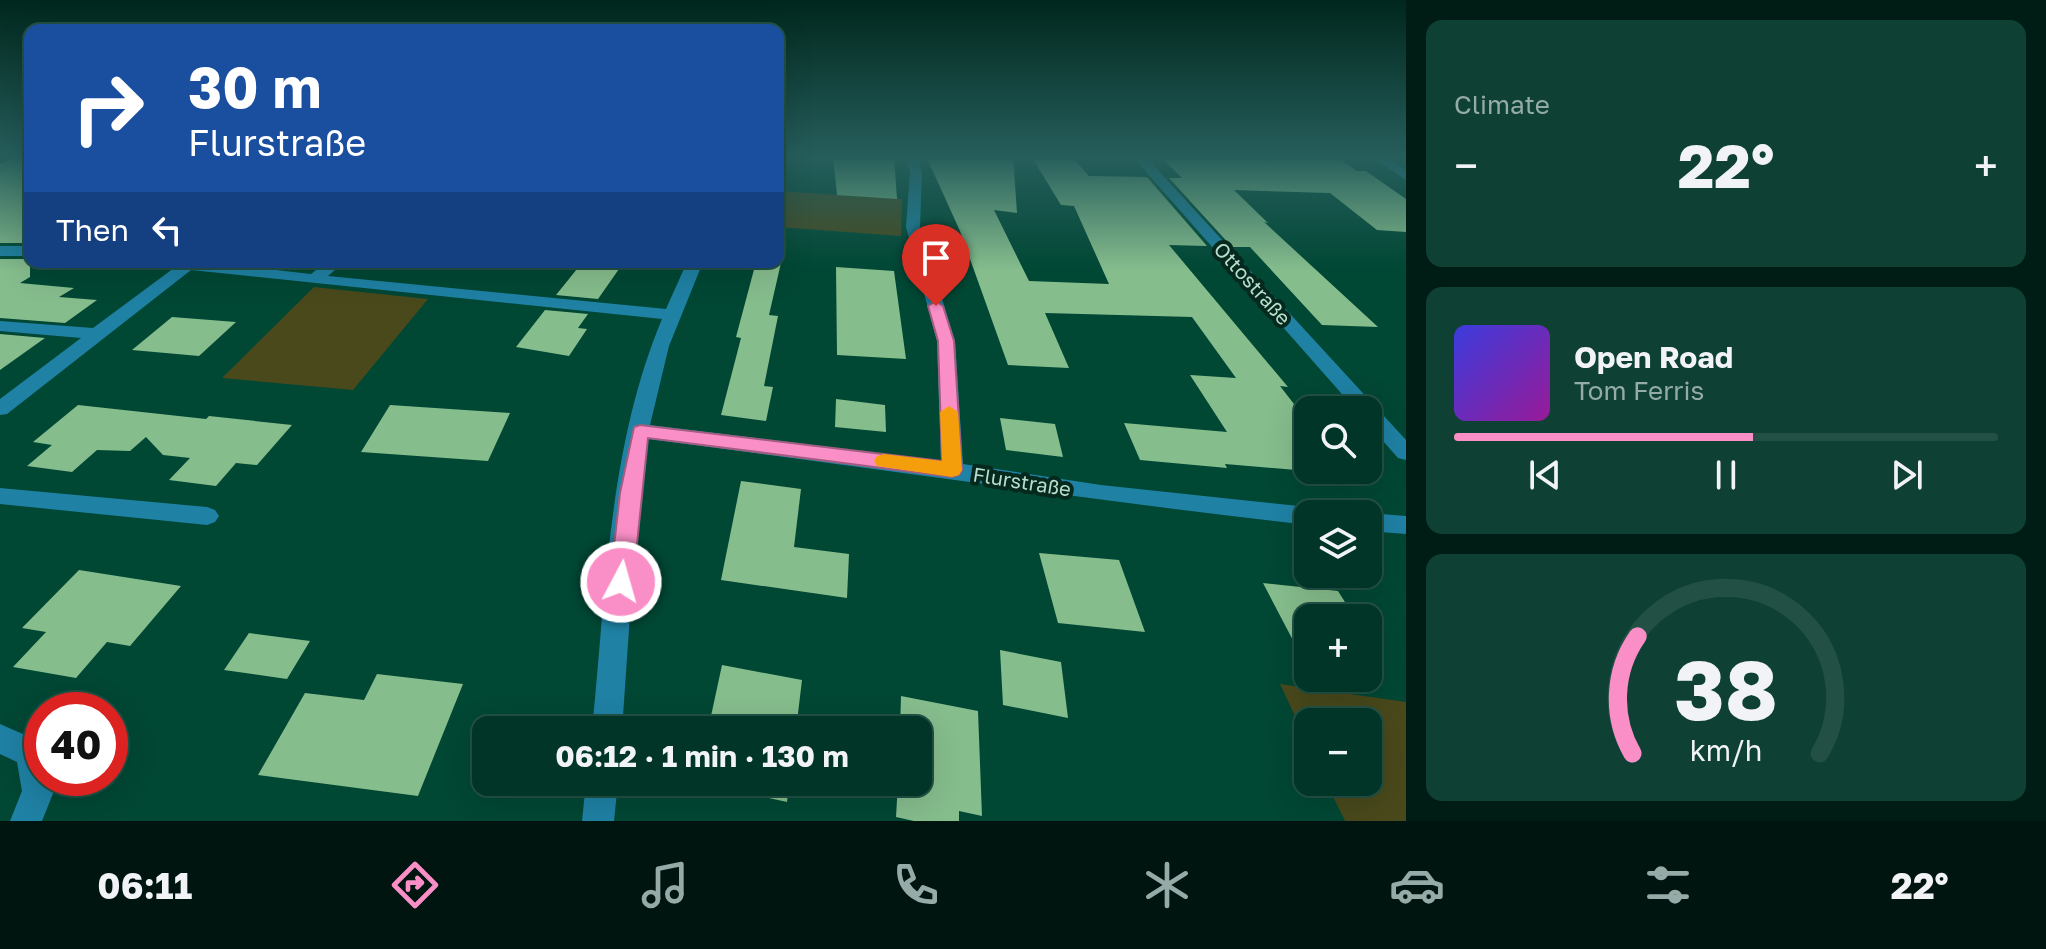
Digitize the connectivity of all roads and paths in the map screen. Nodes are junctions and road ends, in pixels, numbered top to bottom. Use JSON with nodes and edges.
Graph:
{"nodes":[{"id":1,"x":915,"y":194,"type":"edge"},
{"id":2,"x":1173,"y":194,"type":"edge"},
{"id":3,"x":0,"y":251,"type":"edge"},
{"id":4,"x":24,"y":251,"type":"edge"},
{"id":5,"x":183,"y":268,"type":"edge"},
{"id":6,"x":212,"y":268,"type":"edge"},
{"id":7,"x":328,"y":268,"type":"edge"},
{"id":8,"x":692,"y":268,"type":"edge"},
{"id":9,"x":313,"y":280,"type":"junction"},
{"id":10,"x":671,"y":315,"type":"junction"},
{"id":11,"x":0,"y":326,"type":"edge"},
{"id":12,"x":96,"y":334,"type":"junction"},
{"id":13,"x":1355,"y":396,"type":"edge"},
{"id":14,"x":0,"y":409,"type":"edge"},
{"id":15,"x":1382,"y":426,"type":"edge"},
{"id":16,"x":640,"y":431,"type":"junction"},
{"id":17,"x":1406,"y":453,"type":"edge"},
{"id":18,"x":952,"y":470,"type":"junction"},
{"id":19,"x":0,"y":496,"type":"edge"},
{"id":20,"x":1294,"y":514,"type":"edge"},
{"id":21,"x":207,"y":516,"type":"dead end"},
{"id":22,"x":1382,"y":523,"type":"edge"},
{"id":23,"x":1406,"y":525,"type":"edge"},
{"id":24,"x":608,"y":716,"type":"edge"},
{"id":25,"x":0,"y":739,"type":"edge"},
{"id":26,"x":601,"y":796,"type":"edge"},
{"id":27,"x":26,"y":821,"type":"edge"},
{"id":28,"x":598,"y":821,"type":"edge"}],
"edges":[{"from":1,"to":18,"type":"street"},
{"from":2,"to":13,"type":"street","name":"Ottostraße"},
{"from":3,"to":4,"type":"street"},
{"from":5,"to":12,"type":"street"},
{"from":6,"to":9,"type":"street"},
{"from":7,"to":9,"type":"street"},
{"from":8,"to":10,"type":"street"},
{"from":9,"to":10,"type":"street"},
{"from":10,"to":16,"type":"street"},
{"from":11,"to":12,"type":"street"},
{"from":12,"to":14,"type":"street"},
{"from":15,"to":17,"type":"street","name":"Ottostraße"},
{"from":16,"to":18,"type":"street","name":"Flurstraße"},
{"from":16,"to":24,"type":"street"},
{"from":18,"to":20,"type":"street","name":"Flurstraße"},
{"from":19,"to":21,"type":"street"},
{"from":22,"to":23,"type":"street"},
{"from":25,"to":27,"type":"street"},
{"from":26,"to":28,"type":"street"}]}
